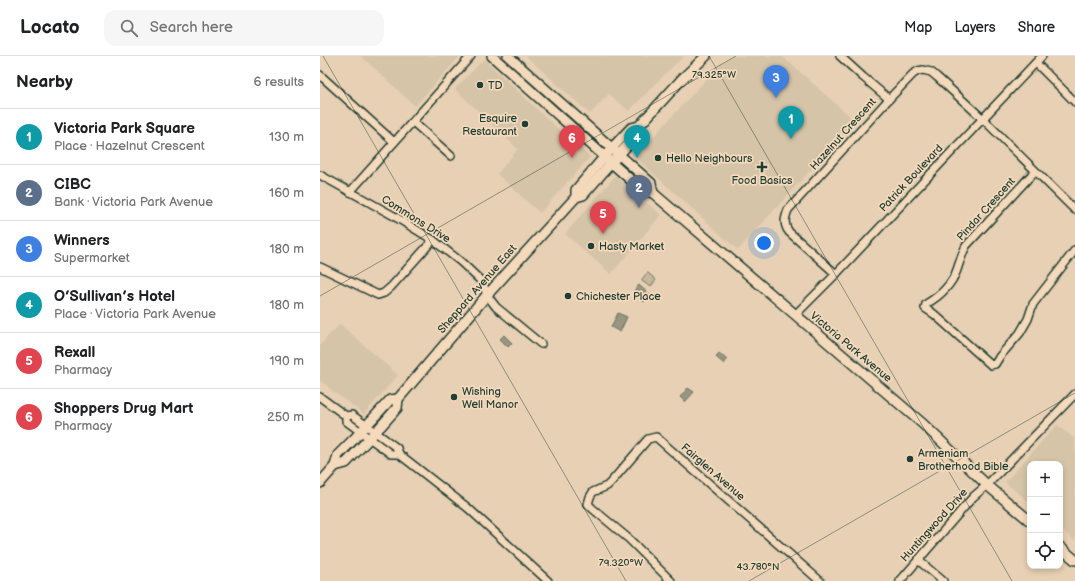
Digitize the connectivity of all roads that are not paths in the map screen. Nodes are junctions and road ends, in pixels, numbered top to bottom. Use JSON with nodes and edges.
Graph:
{"nodes":[{"id":1,"x":472,"y":56,"type":"edge"},
{"id":2,"x":492,"y":56,"type":"edge"},
{"id":3,"x":508,"y":56,"type":"edge"},
{"id":4,"x":706,"y":56,"type":"edge"},
{"id":5,"x":840,"y":56,"type":"edge"},
{"id":6,"x":1042,"y":56,"type":"edge"},
{"id":7,"x":1036,"y":63,"type":"junction"},
{"id":8,"x":320,"y":74,"type":"edge"},
{"id":9,"x":889,"y":99,"type":"junction"},
{"id":10,"x":1075,"y":102,"type":"edge"},
{"id":11,"x":982,"y":118,"type":"junction"},
{"id":12,"x":413,"y":122,"type":"junction"},
{"id":13,"x":639,"y":126,"type":"junction"},
{"id":14,"x":394,"y":142,"type":"junction"},
{"id":15,"x":612,"y":148,"type":"junction"},
{"id":16,"x":620,"y":154,"type":"junction"},
{"id":17,"x":451,"y":156,"type":"dead end"},
{"id":18,"x":608,"y":160,"type":"junction"},
{"id":19,"x":1035,"y":171,"type":"junction"},
{"id":20,"x":320,"y":175,"type":"edge"},
{"id":21,"x":350,"y":192,"type":"junction"},
{"id":22,"x":654,"y":193,"type":"junction"},
{"id":23,"x":1075,"y":210,"type":"edge"},
{"id":24,"x":433,"y":240,"type":"junction"},
{"id":25,"x":1075,"y":250,"type":"edge"},
{"id":26,"x":320,"y":267,"type":"edge"},
{"id":27,"x":836,"y":274,"type":"junction"},
{"id":28,"x":487,"y":295,"type":"junction"},
{"id":29,"x":795,"y":315,"type":"junction"},
{"id":30,"x":541,"y":344,"type":"dead end"},
{"id":31,"x":1075,"y":394,"type":"edge"},
{"id":32,"x":320,"y":397,"type":"edge"},
{"id":33,"x":398,"y":399,"type":"junction"},
{"id":34,"x":346,"y":416,"type":"junction"},
{"id":35,"x":367,"y":425,"type":"junction"},
{"id":36,"x":360,"y":432,"type":"junction"},
{"id":37,"x":376,"y":432,"type":"junction"},
{"id":38,"x":369,"y":439,"type":"junction"},
{"id":39,"x":399,"y":454,"type":"junction"},
{"id":40,"x":335,"y":466,"type":"junction"},
{"id":41,"x":320,"y":483,"type":"edge"},
{"id":42,"x":987,"y":485,"type":"junction"},
{"id":43,"x":1027,"y":518,"type":"edge"},
{"id":44,"x":1063,"y":550,"type":"edge"},
{"id":45,"x":918,"y":560,"type":"junction"},
{"id":46,"x":1075,"y":560,"type":"edge"},
{"id":47,"x":548,"y":581,"type":"edge"},
{"id":48,"x":671,"y":581,"type":"edge"},
{"id":49,"x":820,"y":581,"type":"edge"},
{"id":50,"x":900,"y":581,"type":"edge"},
{"id":51,"x":943,"y":581,"type":"edge"}],
"edges":[{"from":1,"to":12,"type":"street"},
{"from":2,"to":18,"type":"main road","name":"Victoria Park Avenue"},
{"from":3,"to":15,"type":"main road","name":"Victoria Park Avenue"},
{"from":4,"to":13,"type":"main road","name":"Sheppard Avenue East"},
{"from":5,"to":9,"type":"street"},
{"from":6,"to":7,"type":"street","name":"Patrick Boulevard"},
{"from":7,"to":10,"type":"street"},
{"from":7,"to":11,"type":"street","name":"Patrick Boulevard"},
{"from":8,"to":14,"type":"street"},
{"from":9,"to":11,"type":"street","name":"Hazelnut Crescent"},
{"from":9,"to":27,"type":"street","name":"Hazelnut Crescent"},
{"from":11,"to":19,"type":"street","name":"Hazelnut Crescent"},
{"from":11,"to":27,"type":"street","name":"Patrick Boulevard"},
{"from":12,"to":14,"type":"street"},
{"from":12,"to":17,"type":"street"},
{"from":13,"to":15,"type":"main road","name":"Sheppard Avenue East"},
{"from":13,"to":16,"type":"main road","name":"Sheppard Avenue East"},
{"from":14,"to":21,"type":"street"},
{"from":15,"to":16,"type":"main road","name":"Victoria Park Avenue"},
{"from":15,"to":18,"type":"main road","name":"Sheppard Avenue East"},
{"from":16,"to":18,"type":"main road","name":"Sheppard Avenue East"},
{"from":16,"to":22,"type":"main road","name":"Victoria Park Avenue"},
{"from":18,"to":22,"type":"main road","name":"Victoria Park Avenue"},
{"from":18,"to":28,"type":"main road","name":"Sheppard Avenue East"},
{"from":19,"to":23,"type":"street","name":"Hazelnut Crescent"},
{"from":19,"to":25,"type":"street","name":"Pindar Crescent"},
{"from":20,"to":21,"type":"street","name":"Commons Drive"},
{"from":21,"to":24,"type":"street","name":"Commons Drive"},
{"from":22,"to":29,"type":"main road","name":"Victoria Park Avenue"},
{"from":24,"to":26,"type":"street"},
{"from":24,"to":28,"type":"street","name":"Commons Drive"},
{"from":27,"to":29,"type":"street","name":"Patrick Boulevard"},
{"from":28,"to":30,"type":"street"},
{"from":28,"to":33,"type":"main road","name":"Sheppard Avenue East"},
{"from":29,"to":42,"type":"main road","name":"Victoria Park Avenue"},
{"from":31,"to":42,"type":"street","name":"Huntingwood Drive"},
{"from":32,"to":34,"type":"street"},
{"from":33,"to":35,"type":"main road","name":"Sheppard Avenue East"},
{"from":33,"to":37,"type":"main road","name":"Sheppard Avenue East"},
{"from":34,"to":35,"type":"street"},
{"from":34,"to":36,"type":"street"},
{"from":35,"to":36,"type":"main road","name":"Sheppard Avenue East"},
{"from":35,"to":37,"type":"street"},
{"from":36,"to":38,"type":"street"},
{"from":36,"to":40,"type":"main road","name":"Sheppard Avenue East"},
{"from":37,"to":38,"type":"main road","name":"Sheppard Avenue East"},
{"from":37,"to":39,"type":"street"},
{"from":38,"to":39,"type":"street"},
{"from":38,"to":40,"type":"main road","name":"Sheppard Avenue East"},
{"from":39,"to":47,"type":"street"},
{"from":40,"to":41,"type":"main road","name":"Sheppard Avenue East"},
{"from":42,"to":43,"type":"main road","name":"Victoria Park Avenue"},
{"from":42,"to":45,"type":"street","name":"Huntingwood Drive"},
{"from":44,"to":46,"type":"main road"},
{"from":45,"to":50,"type":"street","name":"Huntingwood Drive"},
{"from":45,"to":51,"type":"street"},
{"from":48,"to":49,"type":"street","name":"Fairglen Avenue"}]}
